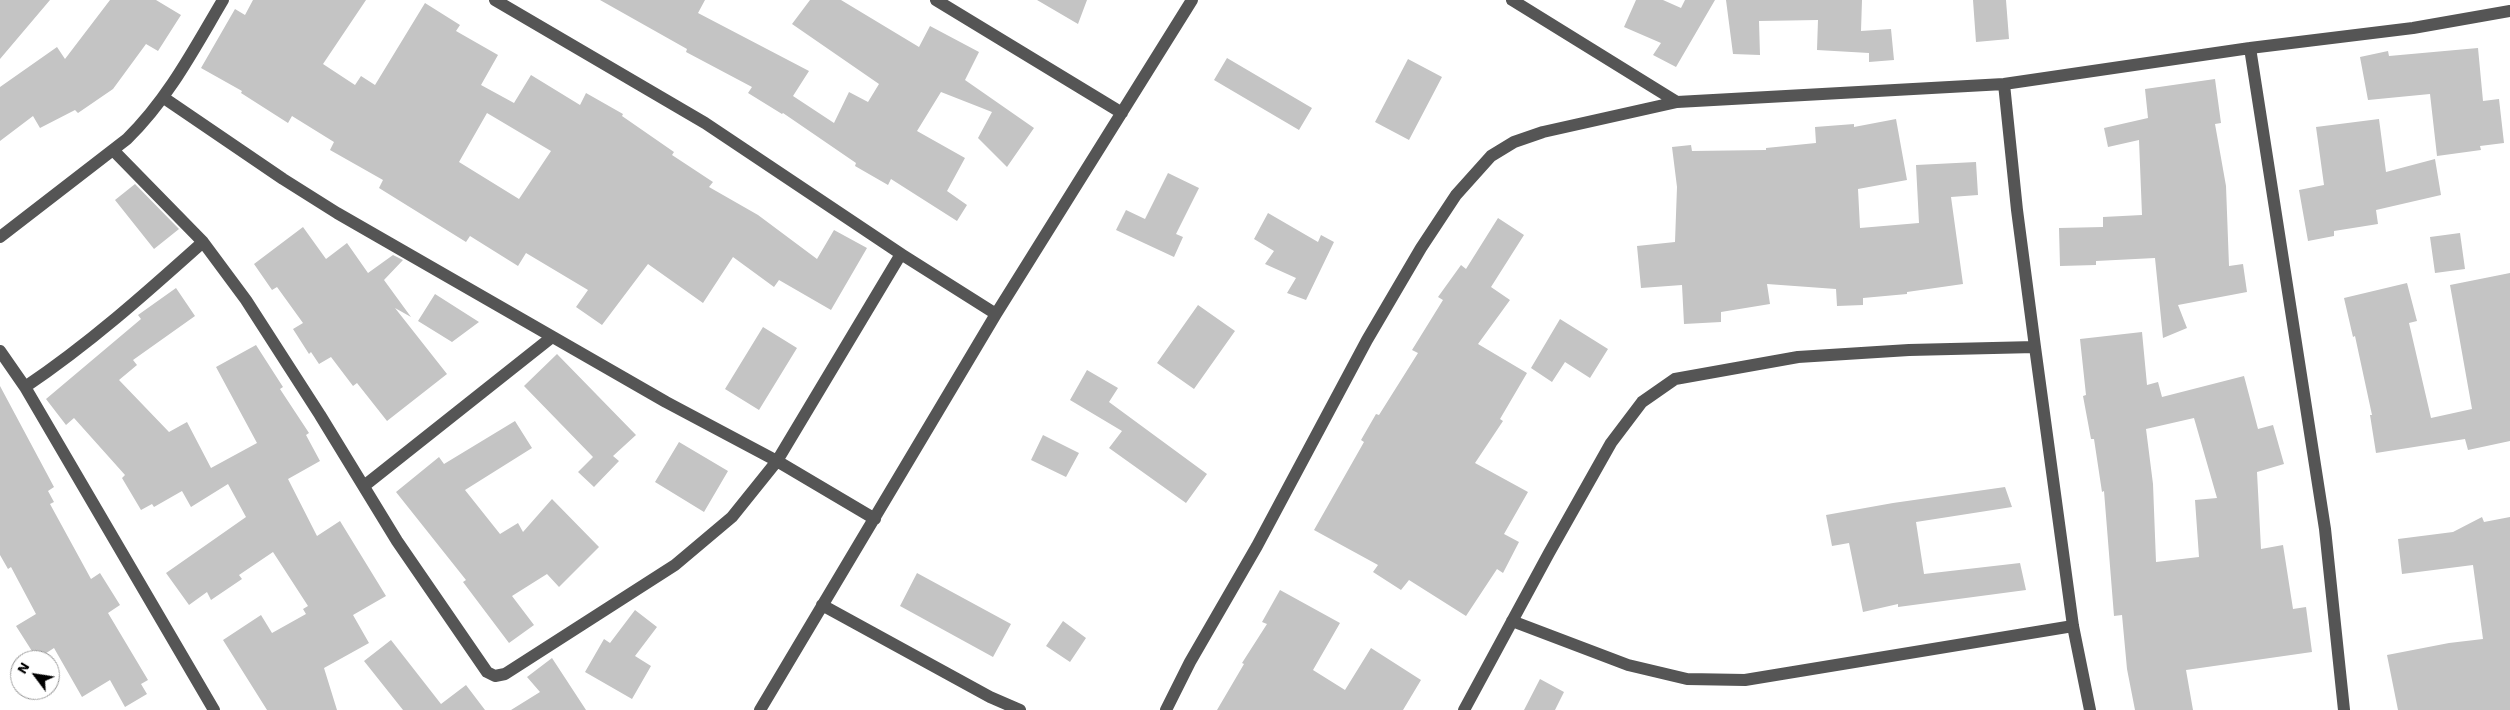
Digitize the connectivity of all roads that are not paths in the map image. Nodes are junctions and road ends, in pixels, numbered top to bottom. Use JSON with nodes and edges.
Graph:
{"nodes":[{"id":1,"x":223,"y":0,"type":"edge"},
{"id":2,"x":495,"y":0,"type":"edge"},
{"id":3,"x":936,"y":0,"type":"edge"},
{"id":4,"x":1192,"y":0,"type":"edge"},
{"id":5,"x":1512,"y":0,"type":"edge"},
{"id":6,"x":2510,"y":11,"type":"edge"},
{"id":7,"x":2250,"y":48,"type":"junction"},
{"id":8,"x":2004,"y":84,"type":"junction"},
{"id":9,"x":164,"y":98,"type":"junction"},
{"id":10,"x":1677,"y":102,"type":"junction"},
{"id":11,"x":1122,"y":113,"type":"junction"},
{"id":12,"x":113,"y":150,"type":"junction"},
{"id":13,"x":0,"y":237,"type":"edge"},
{"id":14,"x":203,"y":242,"type":"junction"},
{"id":15,"x":901,"y":254,"type":"junction"},
{"id":16,"x":996,"y":314,"type":"junction"},
{"id":17,"x":552,"y":337,"type":"junction"},
{"id":18,"x":2035,"y":347,"type":"junction"},
{"id":19,"x":0,"y":351,"type":"edge"},
{"id":20,"x":25,"y":387,"type":"junction"},
{"id":21,"x":776,"y":461,"type":"junction"},
{"id":22,"x":364,"y":486,"type":"junction"},
{"id":23,"x":875,"y":519,"type":"junction"},
{"id":24,"x":822,"y":604,"type":"junction"},
{"id":25,"x":1512,"y":621,"type":"junction"},
{"id":26,"x":2074,"y":626,"type":"junction"},
{"id":27,"x":214,"y":710,"type":"edge"},
{"id":28,"x":760,"y":710,"type":"edge"},
{"id":29,"x":1020,"y":710,"type":"edge"},
{"id":30,"x":1166,"y":710,"type":"edge"},
{"id":31,"x":1464,"y":710,"type":"edge"},
{"id":32,"x":2090,"y":710,"type":"edge"},
{"id":33,"x":2344,"y":710,"type":"edge"}],
"edges":[{"from":1,"to":9,"type":"street"},
{"from":2,"to":15,"type":"street"},
{"from":3,"to":11,"type":"street"},
{"from":4,"to":11,"type":"street"},
{"from":5,"to":10,"type":"street"},
{"from":6,"to":7,"type":"street"},
{"from":7,"to":8,"type":"street"},
{"from":7,"to":33,"type":"street"},
{"from":8,"to":10,"type":"street"},
{"from":8,"to":18,"type":"street"},
{"from":9,"to":12,"type":"street"},
{"from":9,"to":17,"type":"street"},
{"from":10,"to":30,"type":"street"},
{"from":11,"to":16,"type":"street"},
{"from":12,"to":13,"type":"street"},
{"from":12,"to":14,"type":"street"},
{"from":14,"to":20,"type":"street"},
{"from":14,"to":22,"type":"street"},
{"from":15,"to":16,"type":"street"},
{"from":15,"to":21,"type":"street"},
{"from":16,"to":23,"type":"street"},
{"from":17,"to":21,"type":"street"},
{"from":17,"to":22,"type":"street"},
{"from":18,"to":25,"type":"street"},
{"from":18,"to":26,"type":"street"},
{"from":19,"to":20,"type":"street"},
{"from":20,"to":27,"type":"street"},
{"from":21,"to":22,"type":"street"},
{"from":21,"to":23,"type":"street"},
{"from":23,"to":24,"type":"street"},
{"from":24,"to":28,"type":"street"},
{"from":24,"to":29,"type":"street"},
{"from":25,"to":26,"type":"street"},
{"from":25,"to":31,"type":"street"},
{"from":26,"to":32,"type":"street"}]}
